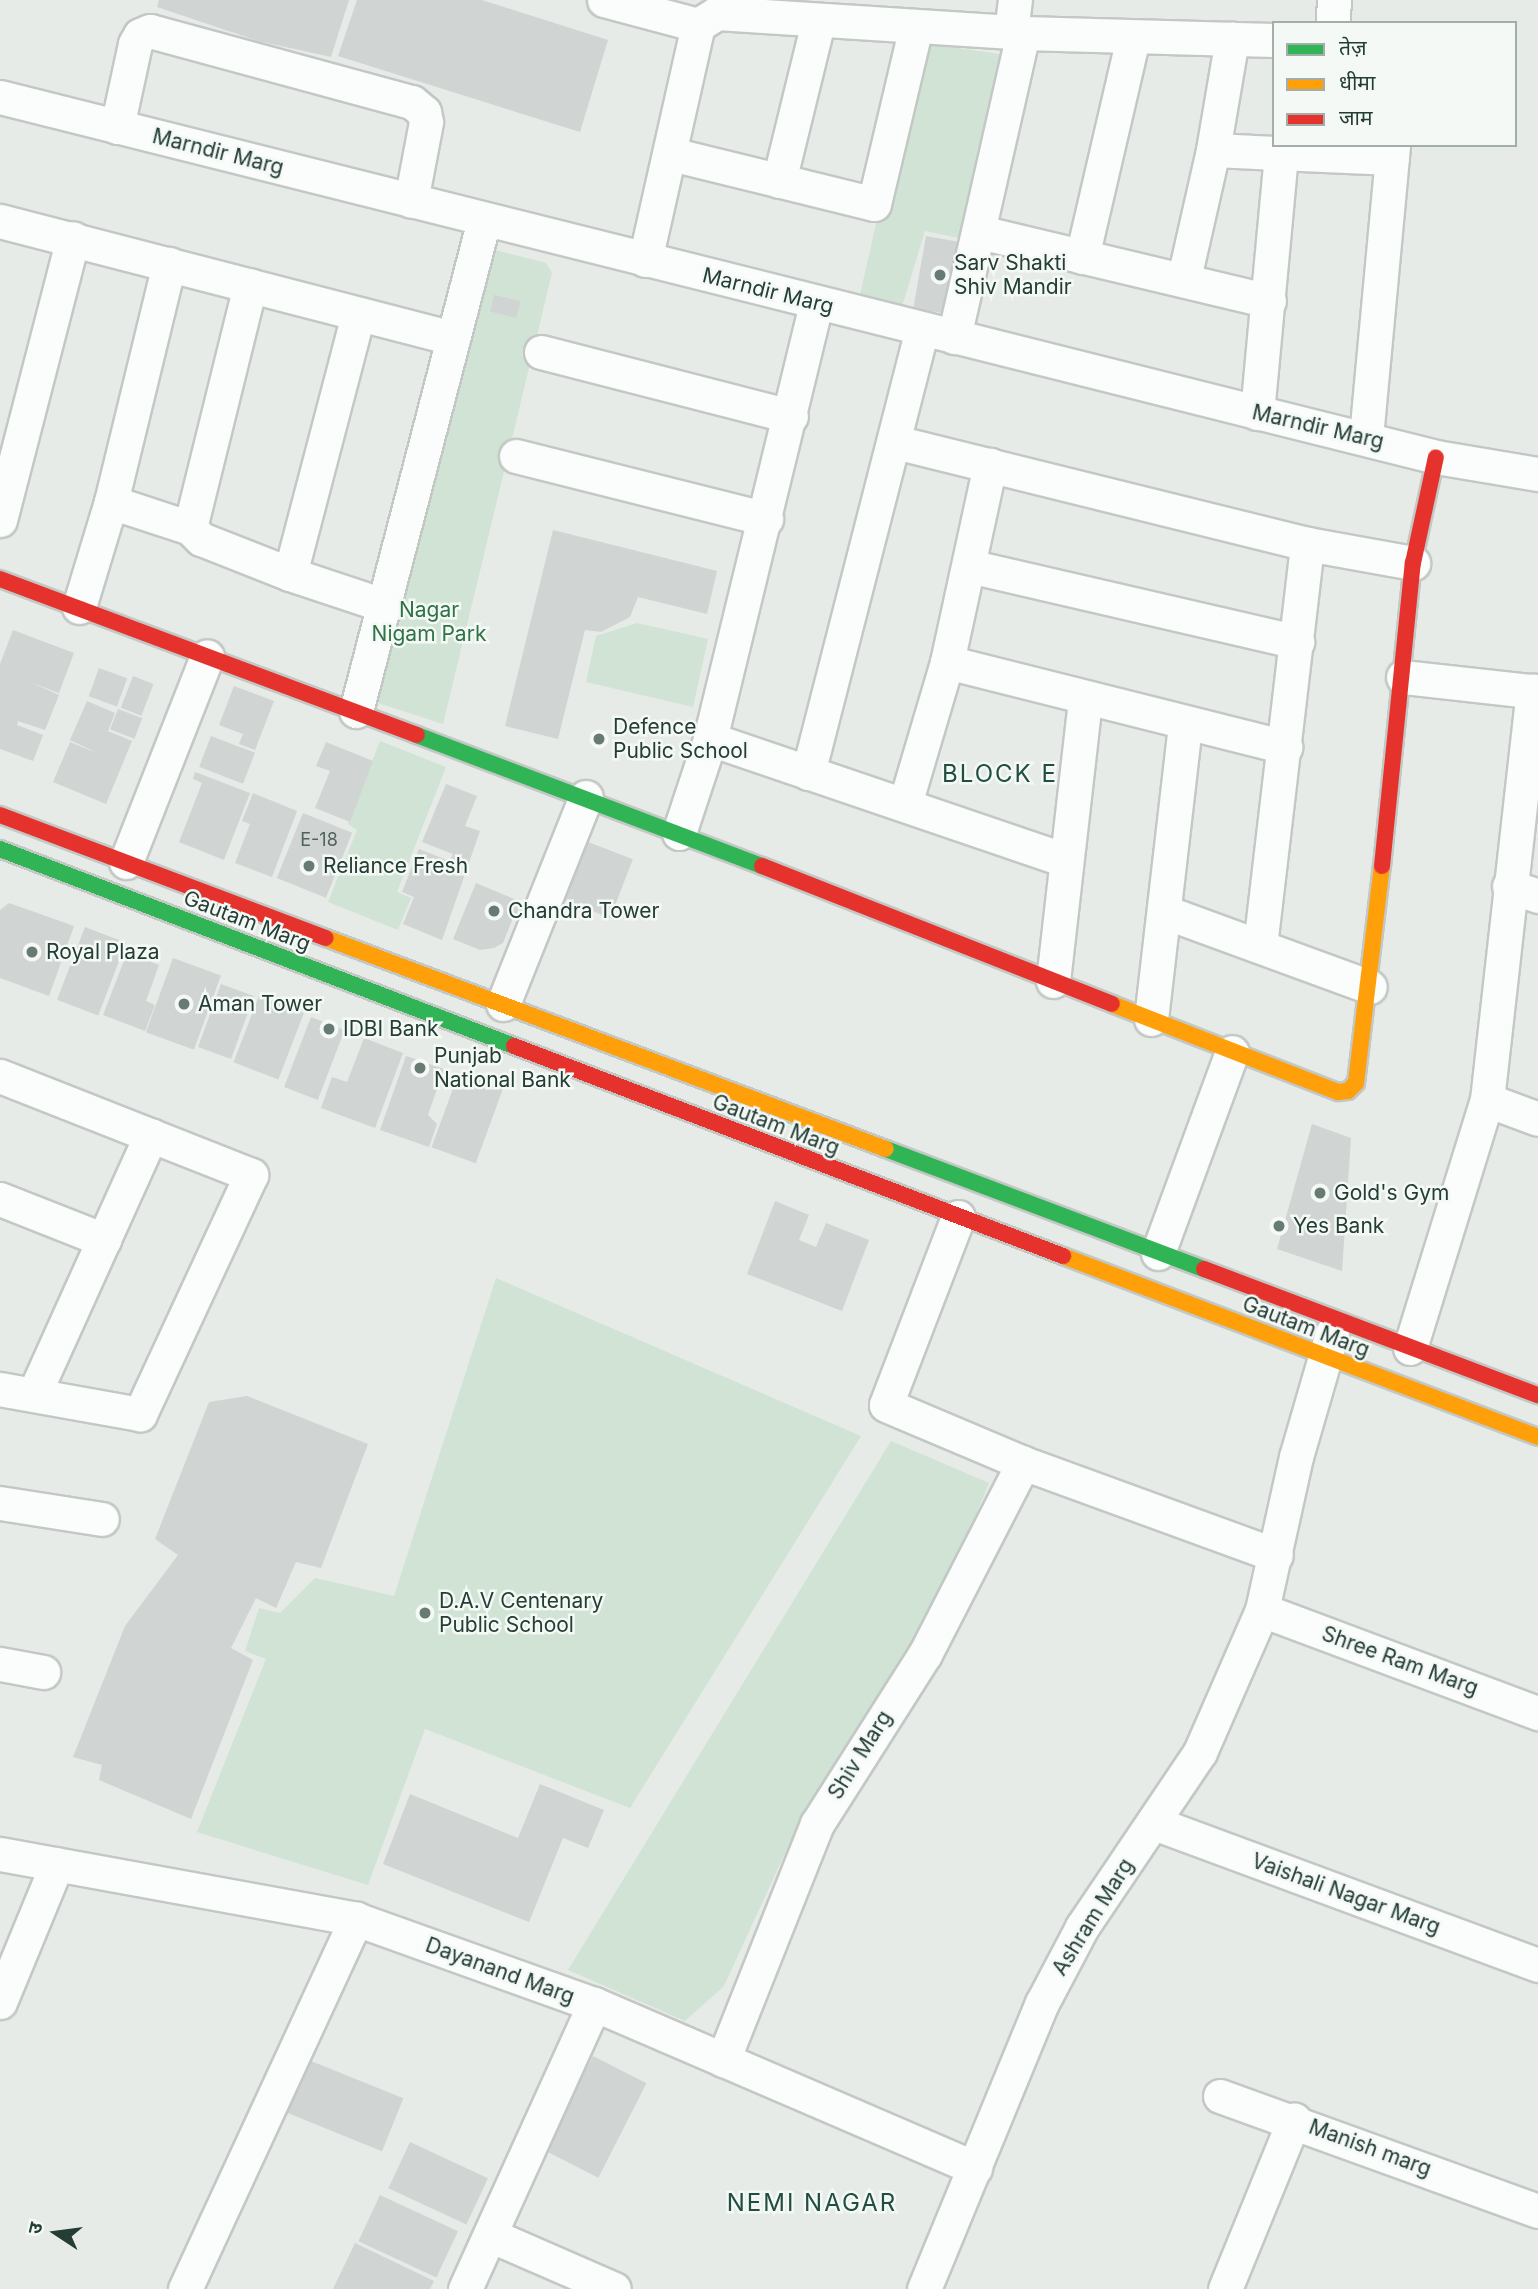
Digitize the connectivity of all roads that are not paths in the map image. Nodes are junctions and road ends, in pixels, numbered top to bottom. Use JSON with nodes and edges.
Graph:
{"nodes":[{"id":1,"x":604,"y":0,"type":"edge"},
{"id":2,"x":1334,"y":0,"type":"edge"},
{"id":3,"x":1333,"y":21,"type":"edge"},
{"id":4,"x":818,"y":22,"type":"junction"},
{"id":5,"x":1016,"y":22,"type":"edge"},
{"id":6,"x":698,"y":25,"type":"junction"},
{"id":7,"x":916,"y":27,"type":"junction"},
{"id":8,"x":1133,"y":37,"type":"junction"},
{"id":9,"x":1232,"y":39,"type":"junction"},
{"id":10,"x":1272,"y":40,"type":"edge"},
{"id":11,"x":0,"y":97,"type":"edge"},
{"id":12,"x":117,"y":127,"type":"junction"},
{"id":13,"x":1213,"y":150,"type":"junction"},
{"id":14,"x":1393,"y":151,"type":"edge"},
{"id":15,"x":671,"y":154,"type":"junction"},
{"id":16,"x":1281,"y":154,"type":"junction"},
{"id":17,"x":779,"y":181,"type":"junction"},
{"id":18,"x":411,"y":201,"type":"junction"},
{"id":19,"x":484,"y":220,"type":"junction"},
{"id":20,"x":0,"y":221,"type":"edge"},
{"id":21,"x":980,"y":232,"type":"junction"},
{"id":22,"x":73,"y":238,"type":"junction"},
{"id":23,"x":1082,"y":257,"type":"junction"},
{"id":24,"x":645,"y":260,"type":"junction"},
{"id":25,"x":169,"y":264,"type":"junction"},
{"id":26,"x":1184,"y":278,"type":"junction"},
{"id":27,"x":250,"y":285,"type":"junction"},
{"id":28,"x":1269,"y":301,"type":"junction"},
{"id":29,"x":816,"y":303,"type":"junction"},
{"id":30,"x":358,"y":314,"type":"junction"},
{"id":31,"x":938,"y":333,"type":"junction"},
{"id":32,"x":453,"y":338,"type":"junction"},
{"id":33,"x":541,"y":352,"type":"dead end"},
{"id":34,"x":1258,"y":413,"type":"junction"},
{"id":35,"x":791,"y":416,"type":"junction"},
{"id":36,"x":1366,"y":437,"type":"junction"},
{"id":37,"x":895,"y":442,"type":"junction"},
{"id":38,"x":516,"y":456,"type":"dead end"},
{"id":39,"x":1436,"y":457,"type":"junction"},
{"id":40,"x":990,"y":465,"type":"junction"},
{"id":41,"x":1538,"y":474,"type":"edge"},
{"id":42,"x":111,"y":502,"type":"junction"},
{"id":43,"x":766,"y":519,"type":"junction"},
{"id":44,"x":0,"y":520,"type":"edge"},
{"id":45,"x":190,"y":528,"type":"junction"},
{"id":46,"x":1307,"y":544,"type":"junction"},
{"id":47,"x":1413,"y":563,"type":"junction"},
{"id":48,"x":969,"y":566,"type":"junction"},
{"id":49,"x":290,"y":574,"type":"junction"},
{"id":50,"x":0,"y":579,"type":"edge"},
{"id":51,"x":386,"y":606,"type":"junction"},
{"id":52,"x":79,"y":607,"type":"junction"},
{"id":53,"x":1297,"y":642,"type":"junction"},
{"id":54,"x":207,"y":656,"type":"junction"},
{"id":55,"x":947,"y":662,"type":"junction"},
{"id":56,"x":1403,"y":677,"type":"junction"},
{"id":57,"x":1536,"y":691,"type":"edge"},
{"id":58,"x":1085,"y":700,"type":"junction"},
{"id":59,"x":356,"y":712,"type":"junction"},
{"id":60,"x":1185,"y":724,"type":"junction"},
{"id":61,"x":710,"y":739,"type":"junction"},
{"id":62,"x":1285,"y":747,"type":"junction"},
{"id":63,"x":808,"y":773,"type":"junction"},
{"id":64,"x":584,"y":787,"type":"junction"},
{"id":65,"x":905,"y":804,"type":"junction"},
{"id":66,"x":0,"y":815,"type":"edge"},
{"id":67,"x":679,"y":833,"type":"junction"},
{"id":68,"x":0,"y":849,"type":"edge"},
{"id":69,"x":1066,"y":860,"type":"junction"},
{"id":70,"x":126,"y":862,"type":"junction"},
{"id":71,"x":1524,"y":891,"type":"edge"},
{"id":72,"x":1165,"y":912,"type":"junction"},
{"id":73,"x":1260,"y":946,"type":"junction"},
{"id":74,"x":1053,"y":981,"type":"junction"},
{"id":75,"x":1370,"y":987,"type":"junction"},
{"id":76,"x":503,"y":1004,"type":"junction"},
{"id":77,"x":1151,"y":1019,"type":"junction"},
{"id":78,"x":1232,"y":1052,"type":"junction"},
{"id":79,"x":0,"y":1076,"type":"edge"},
{"id":80,"x":1487,"y":1100,"type":"junction"},
{"id":81,"x":1538,"y":1119,"type":"edge"},
{"id":82,"x":151,"y":1135,"type":"junction"},
{"id":83,"x":0,"y":1199,"type":"edge"},
{"id":84,"x":958,"y":1217,"type":"junction"},
{"id":85,"x":104,"y":1240,"type":"junction"},
{"id":86,"x":1158,"y":1253,"type":"junction"},
{"id":87,"x":1348,"y":1326,"type":"junction"},
{"id":88,"x":1409,"y":1348,"type":"junction"},
{"id":89,"x":1334,"y":1361,"type":"junction"},
{"id":90,"x":0,"y":1389,"type":"edge"},
{"id":91,"x":34,"y":1394,"type":"junction"},
{"id":92,"x":1538,"y":1395,"type":"edge"},
{"id":93,"x":1538,"y":1437,"type":"edge"},
{"id":94,"x":1023,"y":1463,"type":"junction"},
{"id":95,"x":0,"y":1503,"type":"edge"},
{"id":96,"x":102,"y":1519,"type":"dead end"},
{"id":97,"x":1276,"y":1555,"type":"junction"},
{"id":98,"x":1262,"y":1610,"type":"junction"},
{"id":99,"x":0,"y":1664,"type":"edge"},
{"id":100,"x":43,"y":1672,"type":"dead end"},
{"id":101,"x":1538,"y":1713,"type":"edge"},
{"id":102,"x":1154,"y":1823,"type":"junction"},
{"id":103,"x":0,"y":1854,"type":"edge"},
{"id":104,"x":57,"y":1864,"type":"junction"},
{"id":105,"x":356,"y":1919,"type":"junction"},
{"id":106,"x":1538,"y":1965,"type":"edge"},
{"id":107,"x":0,"y":2003,"type":"edge"},
{"id":108,"x":594,"y":2004,"type":"junction"},
{"id":109,"x":723,"y":2060,"type":"junction"},
{"id":110,"x":1220,"y":2096,"type":"dead end"},
{"id":111,"x":1294,"y":2120,"type":"junction"},
{"id":112,"x":975,"y":2168,"type":"junction"},
{"id":113,"x":1538,"y":2211,"type":"edge"},
{"id":114,"x":490,"y":2235,"type":"junction"},
{"id":115,"x":185,"y":2289,"type":"edge"},
{"id":116,"x":465,"y":2289,"type":"edge"},
{"id":117,"x":614,"y":2289,"type":"edge"},
{"id":118,"x":924,"y":2289,"type":"edge"},
{"id":119,"x":1225,"y":2289,"type":"edge"}],
"edges":[{"from":1,"to":6,"type":"street"},
{"from":2,"to":3,"type":"street"},
{"from":4,"to":6,"type":"street"},
{"from":4,"to":7,"type":"street"},
{"from":4,"to":17,"type":"street"},
{"from":5,"to":7,"type":"street"},
{"from":5,"to":8,"type":"street"},
{"from":5,"to":21,"type":"street"},
{"from":6,"to":15,"type":"street"},
{"from":7,"to":17,"type":"street"},
{"from":8,"to":9,"type":"street"},
{"from":8,"to":23,"type":"street"},
{"from":9,"to":10,"type":"street"},
{"from":9,"to":13,"type":"street"},
{"from":11,"to":12,"type":"street","name":"Marndir Marg"},
{"from":12,"to":18,"type":"street","name":"Marndir Marg"},
{"from":12,"to":18,"type":"street"},
{"from":13,"to":16,"type":"street"},
{"from":13,"to":26,"type":"street"},
{"from":14,"to":16,"type":"street"},
{"from":14,"to":36,"type":"street"},
{"from":15,"to":17,"type":"street"},
{"from":15,"to":24,"type":"street"},
{"from":16,"to":28,"type":"street"},
{"from":18,"to":19,"type":"street","name":"Marndir Marg"},
{"from":19,"to":24,"type":"street","name":"Marndir Marg"},
{"from":19,"to":32,"type":"street"},
{"from":20,"to":22,"type":"street"},
{"from":21,"to":23,"type":"street"},
{"from":21,"to":31,"type":"street"},
{"from":22,"to":25,"type":"street"},
{"from":22,"to":44,"type":"street"},
{"from":23,"to":26,"type":"street"},
{"from":24,"to":29,"type":"street","name":"Marndir Marg"},
{"from":25,"to":27,"type":"street"},
{"from":25,"to":42,"type":"street"},
{"from":26,"to":28,"type":"street"},
{"from":27,"to":30,"type":"street"},
{"from":27,"to":45,"type":"street"},
{"from":28,"to":34,"type":"street"},
{"from":29,"to":31,"type":"street","name":"Marndir Marg"},
{"from":29,"to":35,"type":"street"},
{"from":30,"to":32,"type":"street"},
{"from":30,"to":49,"type":"street"},
{"from":31,"to":34,"type":"street","name":"Marndir Marg"},
{"from":31,"to":37,"type":"street"},
{"from":32,"to":51,"type":"street"},
{"from":33,"to":35,"type":"street"},
{"from":34,"to":36,"type":"street","name":"Marndir Marg"},
{"from":35,"to":43,"type":"street"},
{"from":36,"to":39,"type":"street","name":"Marndir Marg"},
{"from":37,"to":40,"type":"street"},
{"from":37,"to":63,"type":"street"},
{"from":38,"to":43,"type":"street"},
{"from":39,"to":41,"type":"street","name":"Marndir Marg"},
{"from":39,"to":47,"type":"street"},
{"from":40,"to":46,"type":"street"},
{"from":40,"to":48,"type":"street"},
{"from":42,"to":45,"type":"street"},
{"from":42,"to":52,"type":"street"},
{"from":43,"to":61,"type":"street"},
{"from":45,"to":49,"type":"street"},
{"from":46,"to":47,"type":"street"},
{"from":46,"to":53,"type":"street"},
{"from":47,"to":56,"type":"street"},
{"from":48,"to":53,"type":"street"},
{"from":48,"to":55,"type":"street"},
{"from":49,"to":51,"type":"street"},
{"from":50,"to":52,"type":"street"},
{"from":51,"to":59,"type":"street"},
{"from":52,"to":54,"type":"street"},
{"from":53,"to":62,"type":"street"},
{"from":54,"to":59,"type":"street"},
{"from":54,"to":70,"type":"street"},
{"from":55,"to":58,"type":"street"},
{"from":55,"to":65,"type":"street"},
{"from":56,"to":57,"type":"street"},
{"from":56,"to":75,"type":"street"},
{"from":57,"to":71,"type":"street"},
{"from":58,"to":60,"type":"street"},
{"from":58,"to":69,"type":"street"},
{"from":59,"to":64,"type":"street"},
{"from":60,"to":62,"type":"street"},
{"from":60,"to":72,"type":"street"},
{"from":61,"to":63,"type":"street"},
{"from":61,"to":67,"type":"street"},
{"from":62,"to":73,"type":"street"},
{"from":63,"to":65,"type":"street"},
{"from":64,"to":67,"type":"street"},
{"from":64,"to":76,"type":"street"},
{"from":65,"to":69,"type":"street"},
{"from":66,"to":70,"type":"street","name":"Gautam Marg"},
{"from":67,"to":74,"type":"street"},
{"from":68,"to":84,"type":"street","name":"Gautam Marg"},
{"from":69,"to":74,"type":"street"},
{"from":70,"to":76,"type":"street","name":"Gautam Marg"},
{"from":71,"to":80,"type":"street"},
{"from":72,"to":73,"type":"street"},
{"from":72,"to":77,"type":"street"},
{"from":73,"to":75,"type":"street"},
{"from":74,"to":77,"type":"street"},
{"from":75,"to":78,"type":"street"},
{"from":76,"to":86,"type":"street","name":"Gautam Marg"},
{"from":77,"to":78,"type":"street"},
{"from":78,"to":86,"type":"street"},
{"from":79,"to":82,"type":"street"},
{"from":80,"to":81,"type":"street"},
{"from":80,"to":88,"type":"street"},
{"from":82,"to":85,"type":"street"},
{"from":82,"to":91,"type":"street"},
{"from":83,"to":85,"type":"street"},
{"from":84,"to":89,"type":"street","name":"Gautam Marg"},
{"from":84,"to":94,"type":"street"},
{"from":85,"to":91,"type":"street"},
{"from":86,"to":87,"type":"street","name":"Gautam Marg"},
{"from":87,"to":88,"type":"street","name":"Gautam Marg"},
{"from":87,"to":89,"type":"street","name":"Ashram Marg"},
{"from":88,"to":92,"type":"street","name":"Gautam Marg"},
{"from":89,"to":93,"type":"street","name":"Gautam Marg"},
{"from":89,"to":97,"type":"street","name":"Ashram Marg"},
{"from":90,"to":91,"type":"street"},
{"from":94,"to":97,"type":"street"},
{"from":94,"to":109,"type":"street","name":"Shiv Marg"},
{"from":95,"to":96,"type":"street"},
{"from":97,"to":98,"type":"street","name":"Ashram Marg"},
{"from":98,"to":101,"type":"street","name":"Shree Ram Marg"},
{"from":98,"to":102,"type":"street","name":"Ashram Marg"},
{"from":99,"to":100,"type":"street"},
{"from":102,"to":106,"type":"street","name":"Vaishali Nagar Marg"},
{"from":102,"to":112,"type":"street","name":"Ashram Marg"},
{"from":103,"to":104,"type":"street","name":"Dayanand Marg"},
{"from":104,"to":105,"type":"street","name":"Dayanand Marg"},
{"from":104,"to":107,"type":"street"},
{"from":105,"to":108,"type":"street","name":"Dayanand Marg"},
{"from":105,"to":115,"type":"street"},
{"from":108,"to":109,"type":"street","name":"Dayanand Marg"},
{"from":108,"to":114,"type":"street"},
{"from":109,"to":112,"type":"street","name":"Dayanand Marg"},
{"from":110,"to":111,"type":"street"},
{"from":111,"to":113,"type":"street","name":"Manish marg"},
{"from":111,"to":119,"type":"street","name":"Manish marg"},
{"from":112,"to":118,"type":"street","name":"Ashram Marg"},
{"from":114,"to":116,"type":"street"},
{"from":114,"to":117,"type":"street"}]}
